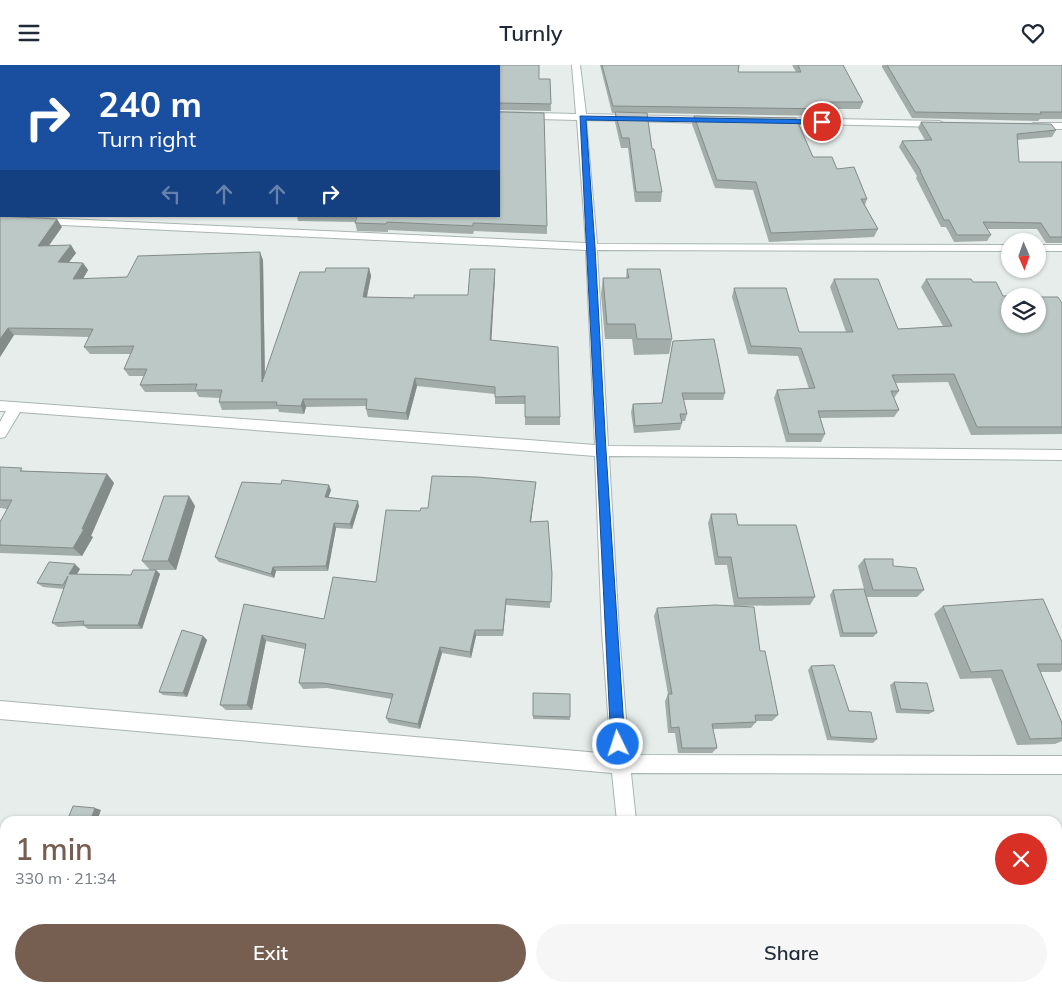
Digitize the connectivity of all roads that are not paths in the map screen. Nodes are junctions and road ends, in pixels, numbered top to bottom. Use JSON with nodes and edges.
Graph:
{"nodes":[{"id":1,"x":576,"y":65,"type":"edge"},
{"id":2,"x":500,"y":115,"type":"edge"},
{"id":3,"x":582,"y":118,"type":"junction"},
{"id":4,"x":722,"y":120,"type":"edge"},
{"id":5,"x":772,"y":121,"type":"edge"},
{"id":6,"x":952,"y":124,"type":"edge"},
{"id":7,"x":1022,"y":125,"type":"edge"},
{"id":8,"x":1062,"y":126,"type":"edge"},
{"id":9,"x":0,"y":219,"type":"edge"},
{"id":10,"x":591,"y":247,"type":"junction"},
{"id":11,"x":1001,"y":248,"type":"edge"},
{"id":12,"x":1046,"y":248,"type":"edge"},
{"id":13,"x":1062,"y":248,"type":"edge"},
{"id":14,"x":0,"y":406,"type":"edge"},
{"id":15,"x":16,"y":407,"type":"junction"},
{"id":16,"x":0,"y":433,"type":"edge"},
{"id":17,"x":600,"y":451,"type":"junction"},
{"id":18,"x":1062,"y":455,"type":"edge"},
{"id":19,"x":0,"y":710,"type":"edge"},
{"id":20,"x":619,"y":764,"type":"junction"},
{"id":21,"x":1062,"y":765,"type":"edge"},
{"id":22,"x":625,"y":816,"type":"edge"}],
"edges":[{"from":1,"to":3,"type":"street"},
{"from":2,"to":3,"type":"street"},
{"from":3,"to":4,"type":"street"},
{"from":3,"to":10,"type":"street"},
{"from":5,"to":6,"type":"street"},
{"from":7,"to":8,"type":"street"},
{"from":9,"to":10,"type":"street"},
{"from":10,"to":11,"type":"street"},
{"from":10,"to":17,"type":"street"},
{"from":12,"to":13,"type":"street"},
{"from":14,"to":15,"type":"street"},
{"from":15,"to":16,"type":"street"},
{"from":15,"to":17,"type":"street"},
{"from":17,"to":18,"type":"street"},
{"from":17,"to":20,"type":"street"},
{"from":19,"to":20,"type":"street"},
{"from":20,"to":21,"type":"street"},
{"from":20,"to":22,"type":"street"}]}
